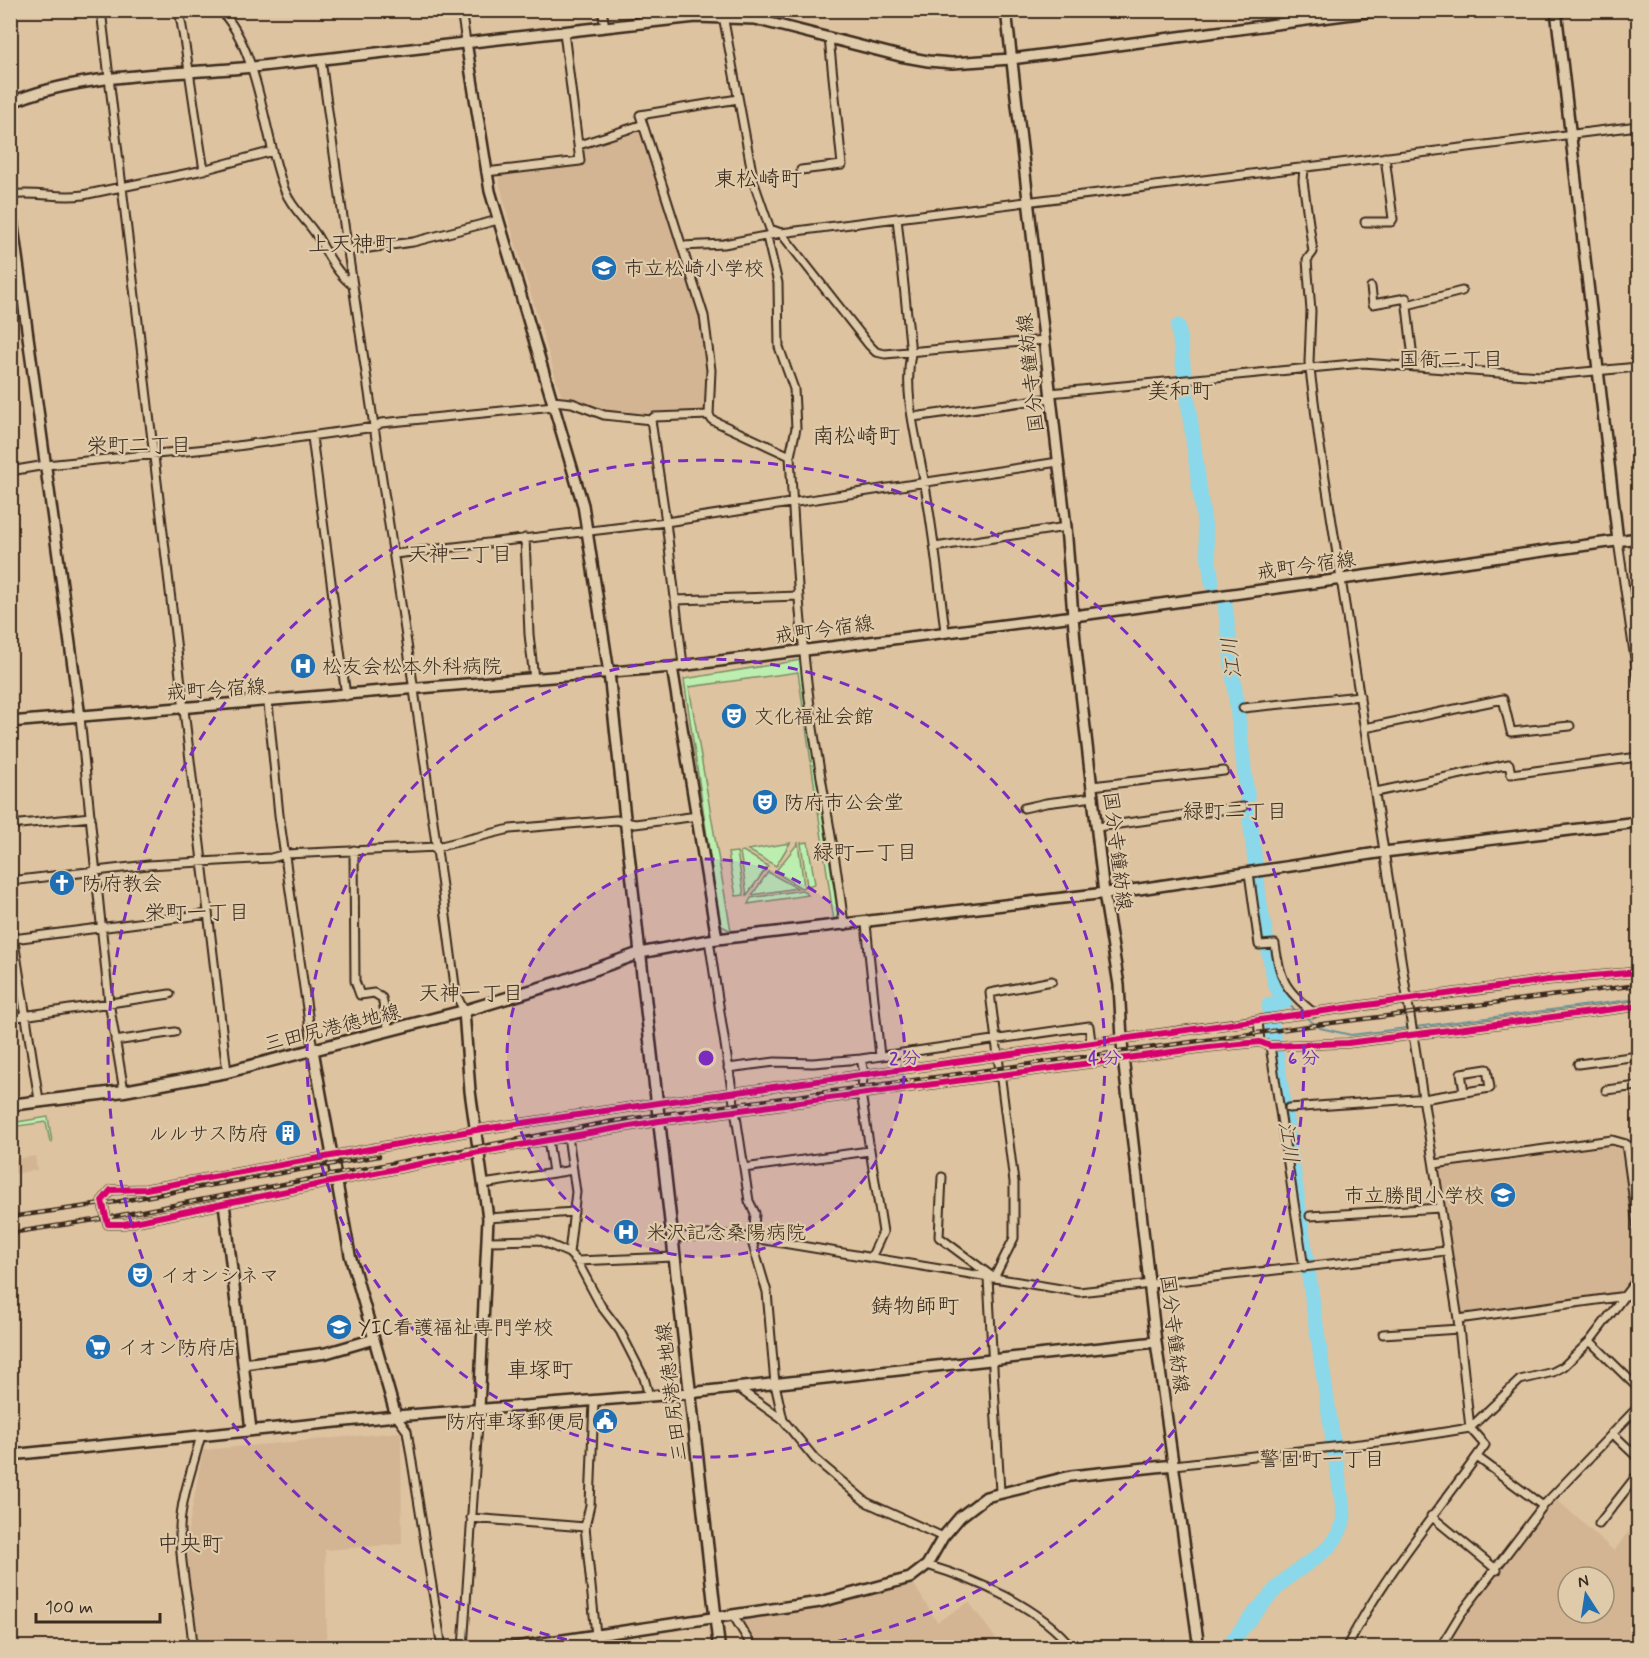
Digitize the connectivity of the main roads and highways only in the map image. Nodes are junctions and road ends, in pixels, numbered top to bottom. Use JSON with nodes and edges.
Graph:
{"nodes":[{"id":1,"x":10,"y":1105,"type":"edge"},
{"id":2,"x":719,"y":1647,"type":"edge"}],
"edges":[{"from":1,"to":2,"type":"main road","name":"三田尻港徳地線"}]}
